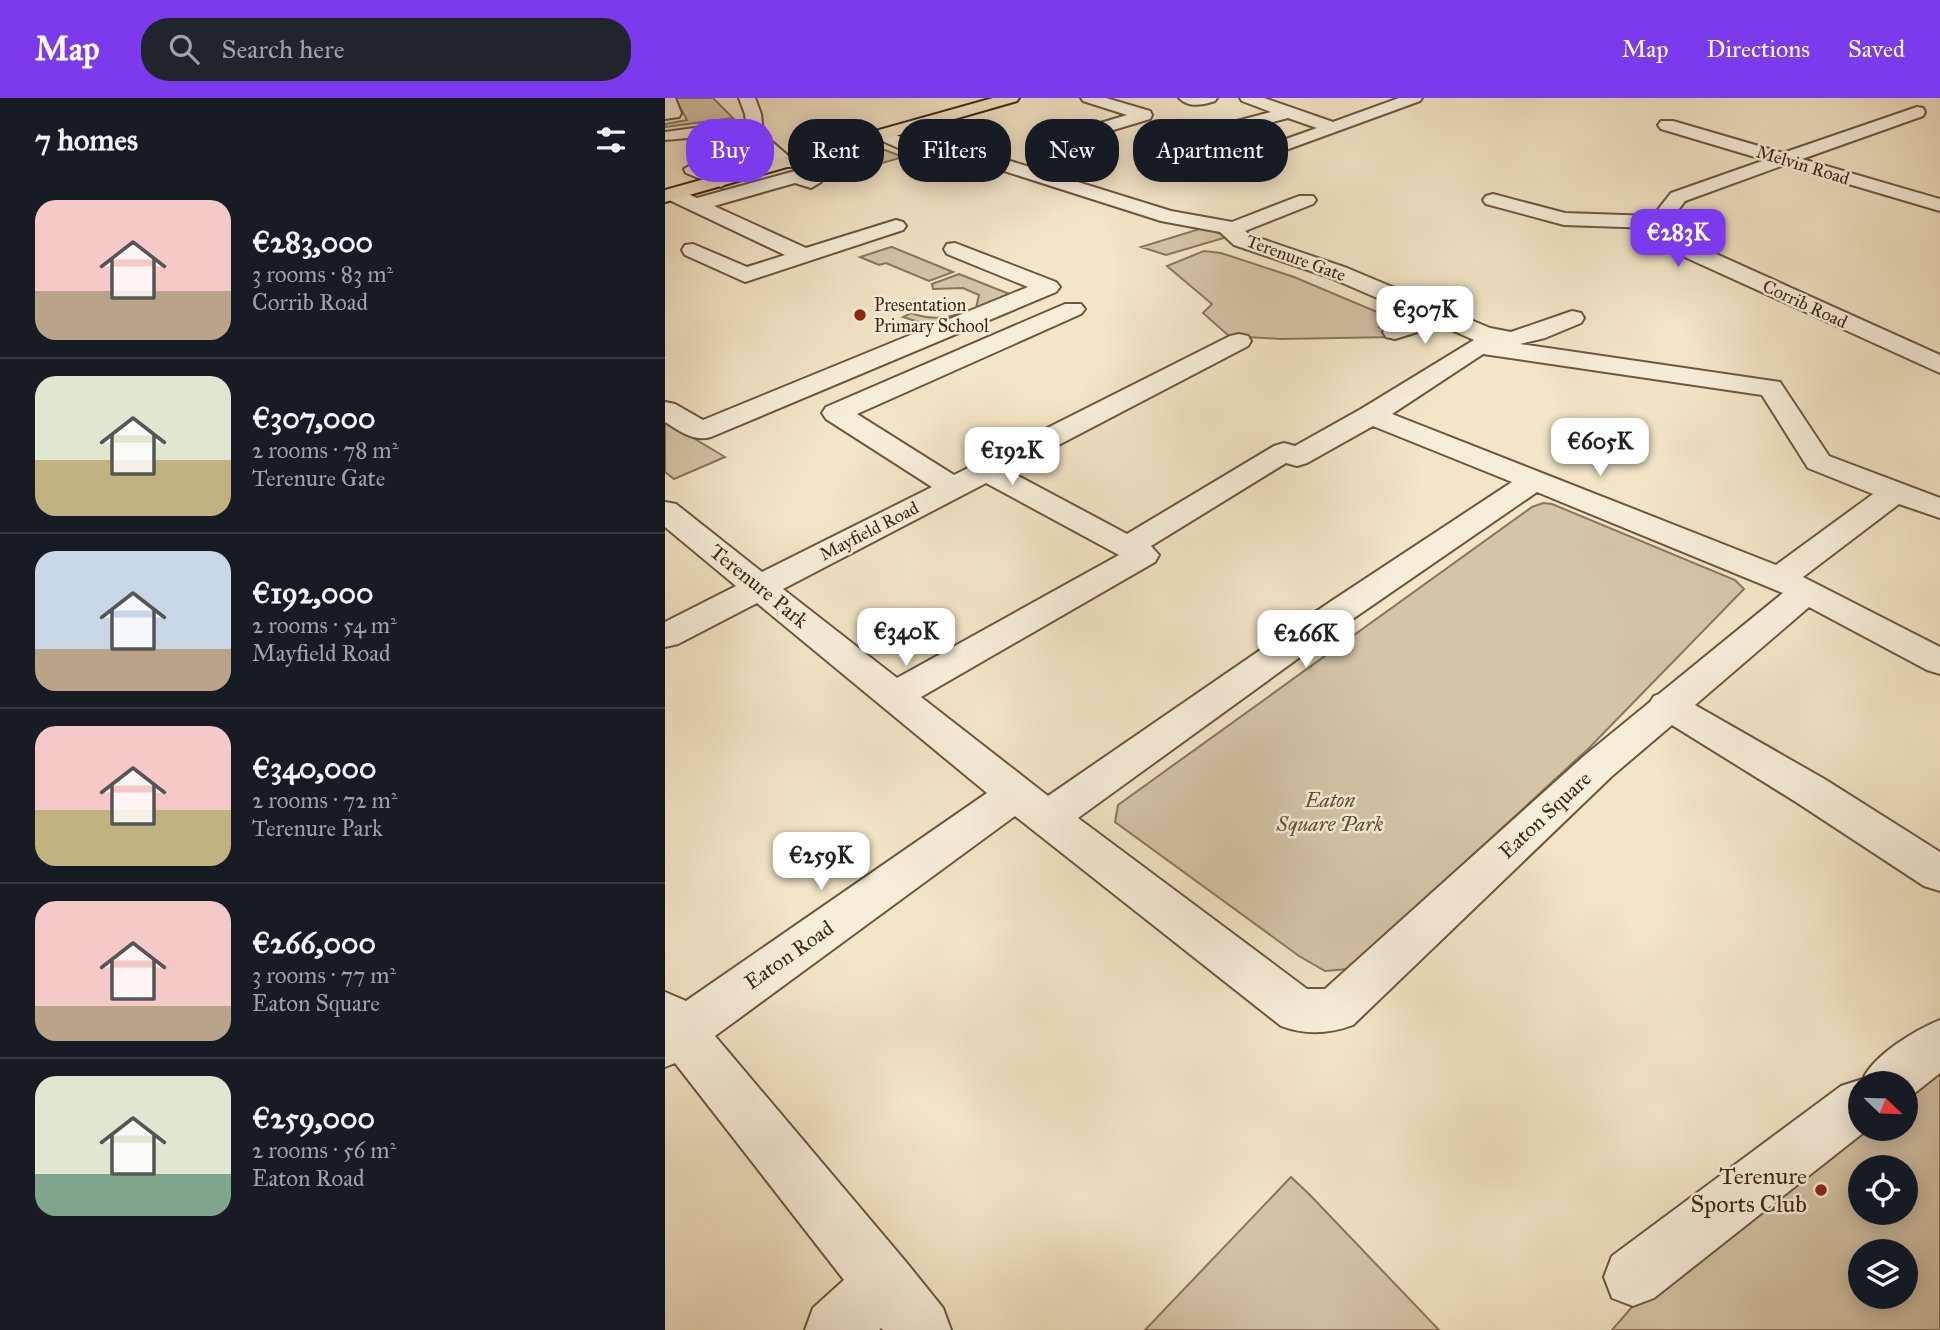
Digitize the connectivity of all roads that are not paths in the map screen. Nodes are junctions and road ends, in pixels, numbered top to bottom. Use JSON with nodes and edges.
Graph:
{"nodes":[{"id":1,"x":667,"y":98,"type":"edge"},
{"id":2,"x":747,"y":98,"type":"edge"},
{"id":3,"x":1011,"y":98,"type":"edge"},
{"id":4,"x":1089,"y":98,"type":"edge"},
{"id":5,"x":1187,"y":98,"type":"edge"},
{"id":6,"x":1209,"y":98,"type":"edge"},
{"id":7,"x":1248,"y":98,"type":"edge"},
{"id":8,"x":1414,"y":98,"type":"edge"},
{"id":9,"x":1886,"y":103,"type":"dead end"},
{"id":10,"x":1289,"y":112,"type":"junction"},
{"id":11,"x":665,"y":114,"type":"edge"},
{"id":12,"x":941,"y":119,"type":"edge"},
{"id":13,"x":1264,"y":119,"type":"edge"},
{"id":14,"x":1119,"y":123,"type":"edge"},
{"id":15,"x":1667,"y":125,"type":"dead end"},
{"id":16,"x":1331,"y":127,"type":"junction"},
{"id":17,"x":898,"y":131,"type":"edge"},
{"id":18,"x":686,"y":134,"type":"edge"},
{"id":19,"x":884,"y":135,"type":"joint"},
{"id":20,"x":670,"y":136,"type":"dead end"},
{"id":21,"x":898,"y":141,"type":"edge"},
{"id":22,"x":1288,"y":144,"type":"edge"},
{"id":23,"x":1785,"y":159,"type":"junction"},
{"id":24,"x":788,"y":162,"type":"edge"},
{"id":25,"x":785,"y":163,"type":"junction"},
{"id":26,"x":774,"y":166,"type":"edge"},
{"id":27,"x":1011,"y":167,"type":"edge"},
{"id":28,"x":788,"y":179,"type":"edge"},
{"id":29,"x":717,"y":182,"type":"edge"},
{"id":30,"x":668,"y":195,"type":"edge"},
{"id":31,"x":1306,"y":200,"type":"dead end"},
{"id":32,"x":1493,"y":200,"type":"dead end"},
{"id":33,"x":696,"y":205,"type":"junction"},
{"id":34,"x":1940,"y":205,"type":"edge"},
{"id":35,"x":1659,"y":222,"type":"junction"},
{"id":36,"x":896,"y":226,"type":"dead end"},
{"id":37,"x":1230,"y":230,"type":"junction"},
{"id":38,"x":955,"y":249,"type":"dead end"},
{"id":39,"x":693,"y":250,"type":"dead end"},
{"id":40,"x":805,"y":256,"type":"junction"},
{"id":41,"x":1073,"y":309,"type":"dead end"},
{"id":42,"x":1441,"y":317,"type":"junction"},
{"id":43,"x":1572,"y":318,"type":"dead end"},
{"id":44,"x":1395,"y":332,"type":"dead end"},
{"id":45,"x":1239,"y":341,"type":"dead end"},
{"id":46,"x":1940,"y":365,"type":"edge"},
{"id":47,"x":665,"y":410,"type":"edge"},
{"id":48,"x":1371,"y":415,"type":"junction"},
{"id":49,"x":987,"y":471,"type":"junction"},
{"id":50,"x":1534,"y":480,"type":"junction"},
{"id":51,"x":954,"y":488,"type":"junction"},
{"id":52,"x":1895,"y":492,"type":"junction"},
{"id":53,"x":1940,"y":509,"type":"edge"},
{"id":54,"x":665,"y":510,"type":"edge"},
{"id":55,"x":1128,"y":547,"type":"junction"},
{"id":56,"x":1794,"y":584,"type":"junction"},
{"id":57,"x":761,"y":586,"type":"junction"},
{"id":58,"x":665,"y":636,"type":"edge"},
{"id":59,"x":1940,"y":662,"type":"edge"},
{"id":60,"x":894,"y":696,"type":"junction"},
{"id":61,"x":1667,"y":705,"type":"junction"},
{"id":62,"x":1032,"y":806,"type":"junction"},
{"id":63,"x":1940,"y":874,"type":"edge"},
{"id":64,"x":670,"y":1029,"type":"edge"},
{"id":65,"x":1940,"y":1042,"type":"edge"},
{"id":66,"x":1903,"y":1071,"type":"edge"},
{"id":67,"x":1848,"y":1112,"type":"edge"},
{"id":68,"x":1633,"y":1277,"type":"dead end"},
{"id":69,"x":885,"y":1283,"type":"junction"},
{"id":70,"x":835,"y":1330,"type":"edge"},
{"id":71,"x":921,"y":1330,"type":"edge"}],
"edges":[{"from":1,"to":11,"type":"street"},
{"from":2,"to":25,"type":"street"},
{"from":3,"to":12,"type":"main road"},
{"from":4,"to":14,"type":"street"},
{"from":5,"to":6,"type":"street"},
{"from":7,"to":10,"type":"street"},
{"from":8,"to":16,"type":"street"},
{"from":9,"to":23,"type":"street"},
{"from":10,"to":13,"type":"street"},
{"from":10,"to":16,"type":"street"},
{"from":15,"to":23,"type":"street","name":"Melvin Road"},
{"from":16,"to":22,"type":"street"},
{"from":17,"to":19,"type":"main road"},
{"from":18,"to":20,"type":"street"},
{"from":19,"to":21,"type":"street"},
{"from":23,"to":34,"type":"street","name":"Melvin Road"},
{"from":23,"to":35,"type":"street"},
{"from":24,"to":25,"type":"main road"},
{"from":25,"to":26,"type":"main road"},
{"from":27,"to":37,"type":"street","name":"Terenure Gate"},
{"from":28,"to":33,"type":"street"},
{"from":29,"to":30,"type":"main road"},
{"from":30,"to":33,"type":"street"},
{"from":31,"to":37,"type":"street","name":"Terenure Gate"},
{"from":32,"to":35,"type":"street"},
{"from":33,"to":40,"type":"street"},
{"from":35,"to":46,"type":"street","name":"Corrib Road"},
{"from":36,"to":40,"type":"street"},
{"from":37,"to":42,"type":"street","name":"Terenure Gate"},
{"from":38,"to":47,"type":"street"},
{"from":39,"to":40,"type":"street"},
{"from":41,"to":51,"type":"street"},
{"from":42,"to":43,"type":"street","name":"Terenure Gate"},
{"from":42,"to":44,"type":"street"},
{"from":45,"to":49,"type":"street","name":"Mayfield Road"},
{"from":48,"to":50,"type":"street"},
{"from":48,"to":52,"type":"street"},
{"from":48,"to":55,"type":"street"},
{"from":49,"to":51,"type":"street","name":"Mayfield Road"},
{"from":49,"to":55,"type":"street"},
{"from":50,"to":56,"type":"street"},
{"from":50,"to":62,"type":"street"},
{"from":51,"to":57,"type":"street","name":"Mayfield Road"},
{"from":52,"to":53,"type":"street"},
{"from":52,"to":56,"type":"street","name":"Eaton Square"},
{"from":54,"to":57,"type":"street","name":"Terenure Park"},
{"from":55,"to":60,"type":"street"},
{"from":56,"to":59,"type":"street"},
{"from":56,"to":61,"type":"street","name":"Eaton Square"},
{"from":57,"to":58,"type":"street","name":"Mayfield Road"},
{"from":57,"to":60,"type":"street","name":"Terenure Park"},
{"from":60,"to":62,"type":"street","name":"Terenure Park"},
{"from":61,"to":62,"type":"street","name":"Eaton Square"},
{"from":61,"to":63,"type":"street"},
{"from":62,"to":64,"type":"street","name":"Eaton Road"},
{"from":64,"to":69,"type":"street"},
{"from":65,"to":66,"type":"street"},
{"from":67,"to":68,"type":"street"},
{"from":69,"to":70,"type":"street"},
{"from":69,"to":71,"type":"street"}]}
